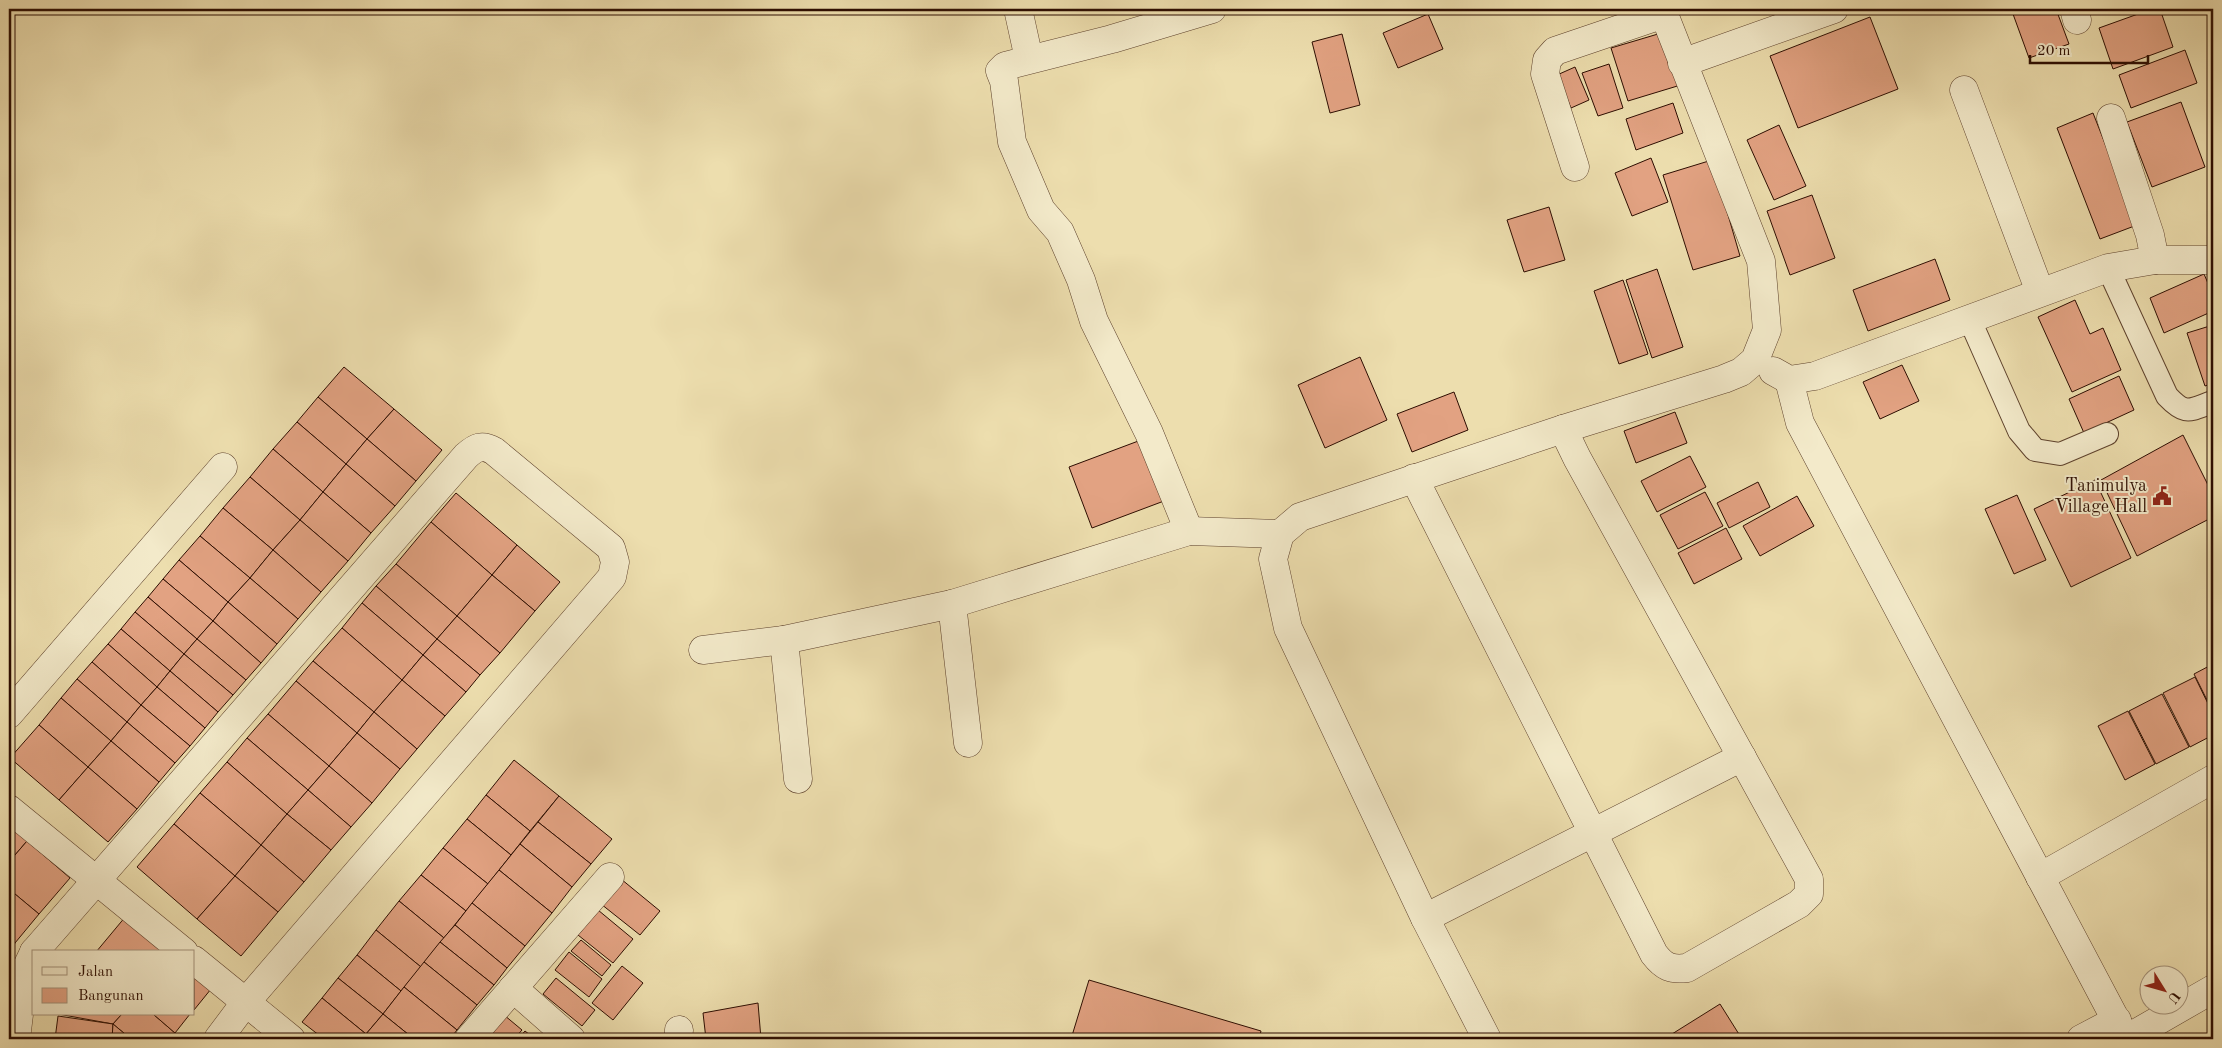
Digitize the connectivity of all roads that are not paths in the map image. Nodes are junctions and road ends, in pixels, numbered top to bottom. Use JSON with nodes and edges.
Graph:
{"nodes":[{"id":1,"x":1018,"y":9,"type":"edge"},
{"id":2,"x":1212,"y":9,"type":"edge"},
{"id":3,"x":1834,"y":9,"type":"edge"},
{"id":4,"x":1663,"y":11,"type":"edge"},
{"id":5,"x":1029,"y":59,"type":"junction"},
{"id":6,"x":1682,"y":63,"type":"junction"},
{"id":7,"x":1964,"y":90,"type":"dead end"},
{"id":8,"x":2111,"y":118,"type":"dead end"},
{"id":9,"x":1574,"y":167,"type":"dead end"},
{"id":10,"x":2156,"y":260,"type":"junction"},
{"id":11,"x":2213,"y":260,"type":"edge"},
{"id":12,"x":2108,"y":268,"type":"junction"},
{"id":13,"x":2040,"y":292,"type":"junction"},
{"id":14,"x":1969,"y":318,"type":"junction"},
{"id":15,"x":1755,"y":360,"type":"junction"},
{"id":16,"x":1789,"y":380,"type":"junction"},
{"id":17,"x":2213,"y":402,"type":"edge"},
{"id":18,"x":1564,"y":429,"type":"junction"},
{"id":19,"x":2107,"y":434,"type":"dead end"},
{"id":20,"x":223,"y":467,"type":"dead end"},
{"id":21,"x":1414,"y":478,"type":"junction"},
{"id":22,"x":1189,"y":531,"type":"junction"},
{"id":23,"x":1280,"y":534,"type":"junction"},
{"id":24,"x":952,"y":604,"type":"junction"},
{"id":25,"x":784,"y":640,"type":"junction"},
{"id":26,"x":703,"y":650,"type":"dead end"},
{"id":27,"x":9,"y":714,"type":"edge"},
{"id":28,"x":968,"y":743,"type":"dead end"},
{"id":29,"x":1742,"y":757,"type":"junction"},
{"id":30,"x":798,"y":779,"type":"dead end"},
{"id":31,"x":2213,"y":779,"type":"edge"},
{"id":32,"x":9,"y":809,"type":"edge"},
{"id":33,"x":1592,"y":834,"type":"junction"},
{"id":34,"x":610,"y":876,"type":"dead end"},
{"id":35,"x":2040,"y":876,"type":"junction"},
{"id":36,"x":96,"y":879,"type":"junction"},
{"id":37,"x":1425,"y":918,"type":"junction"},
{"id":38,"x":36,"y":950,"type":"edge"},
{"id":39,"x":182,"y":950,"type":"edge"},
{"id":40,"x":32,"y":956,"type":"edge"},
{"id":41,"x":195,"y":961,"type":"edge"},
{"id":42,"x":513,"y":988,"type":"junction"},
{"id":43,"x":2213,"y":989,"type":"edge"},
{"id":44,"x":246,"y":1003,"type":"junction"},
{"id":45,"x":2123,"y":1033,"type":"edge"},
{"id":46,"x":16,"y":1039,"type":"edge"},
{"id":47,"x":218,"y":1039,"type":"edge"},
{"id":48,"x":291,"y":1039,"type":"edge"},
{"id":49,"x":470,"y":1039,"type":"edge"},
{"id":50,"x":571,"y":1039,"type":"edge"},
{"id":51,"x":1487,"y":1039,"type":"edge"},
{"id":52,"x":2081,"y":1039,"type":"edge"}],
"edges":[{"from":1,"to":5,"type":"street"},
{"from":2,"to":5,"type":"street"},
{"from":3,"to":6,"type":"street"},
{"from":4,"to":6,"type":"street"},
{"from":4,"to":9,"type":"street"},
{"from":5,"to":22,"type":"street"},
{"from":6,"to":15,"type":"street"},
{"from":7,"to":13,"type":"street"},
{"from":8,"to":10,"type":"street"},
{"from":10,"to":11,"type":"street"},
{"from":10,"to":12,"type":"street"},
{"from":12,"to":13,"type":"street"},
{"from":12,"to":17,"type":"lane"},
{"from":13,"to":14,"type":"street"},
{"from":14,"to":16,"type":"street"},
{"from":14,"to":19,"type":"lane"},
{"from":15,"to":16,"type":"street"},
{"from":15,"to":18,"type":"street"},
{"from":16,"to":35,"type":"street"},
{"from":18,"to":21,"type":"street"},
{"from":18,"to":29,"type":"street"},
{"from":20,"to":27,"type":"street"},
{"from":21,"to":23,"type":"street"},
{"from":21,"to":33,"type":"street"},
{"from":22,"to":23,"type":"street"},
{"from":22,"to":24,"type":"street"},
{"from":23,"to":37,"type":"street"},
{"from":24,"to":25,"type":"street"},
{"from":24,"to":28,"type":"street"},
{"from":25,"to":26,"type":"street"},
{"from":25,"to":30,"type":"street"},
{"from":29,"to":33,"type":"street"},
{"from":29,"to":33,"type":"street"},
{"from":31,"to":35,"type":"street"},
{"from":32,"to":36,"type":"street"},
{"from":33,"to":37,"type":"street"},
{"from":34,"to":42,"type":"street"},
{"from":35,"to":45,"type":"street"},
{"from":36,"to":38,"type":"street"},
{"from":36,"to":39,"type":"street"},
{"from":36,"to":44,"type":"street"},
{"from":37,"to":51,"type":"street"},
{"from":40,"to":46,"type":"street"},
{"from":41,"to":44,"type":"street"},
{"from":42,"to":49,"type":"street"},
{"from":42,"to":50,"type":"street"},
{"from":43,"to":45,"type":"street"},
{"from":44,"to":47,"type":"street"},
{"from":44,"to":48,"type":"street"},
{"from":45,"to":52,"type":"street"}]}
